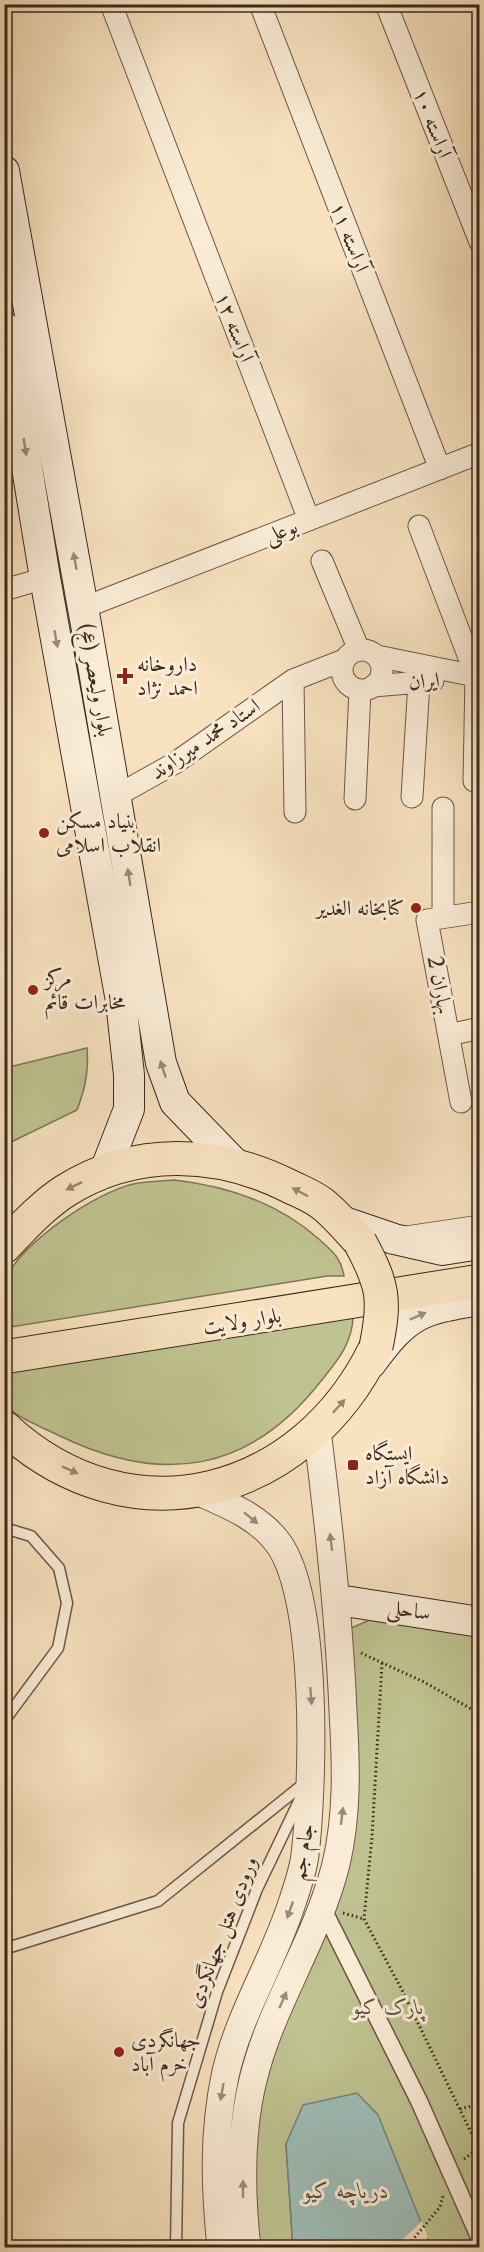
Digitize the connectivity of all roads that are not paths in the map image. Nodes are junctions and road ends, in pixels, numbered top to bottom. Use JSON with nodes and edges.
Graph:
{"nodes":[{"id":1,"x":111,"y":4,"type":"edge"},
{"id":2,"x":260,"y":4,"type":"edge"},
{"id":3,"x":387,"y":4,"type":"edge"},
{"id":4,"x":4,"y":171,"type":"edge"},
{"id":5,"x":480,"y":242,"type":"edge"},
{"id":6,"x":16,"y":310,"type":"edge"},
{"id":7,"x":4,"y":327,"type":"edge"},
{"id":8,"x":24,"y":360,"type":"junction"},
{"id":9,"x":480,"y":453,"type":"edge"},
{"id":10,"x":440,"y":469,"type":"junction"},
{"id":11,"x":309,"y":520,"type":"junction"},
{"id":12,"x":419,"y":526,"type":"dead end"},
{"id":13,"x":322,"y":561,"type":"dead end"},
{"id":14,"x":45,"y":578,"type":"junction"},
{"id":15,"x":4,"y":590,"type":"edge"},
{"id":16,"x":83,"y":608,"type":"junction"},
{"id":17,"x":360,"y":655,"type":"junction"},
{"id":18,"x":478,"y":677,"type":"edge"},
{"id":19,"x":293,"y":680,"type":"junction"},
{"id":20,"x":419,"y":682,"type":"junction"},
{"id":21,"x":362,"y":688,"type":"junction"},
{"id":22,"x":474,"y":781,"type":"dead end"},
{"id":23,"x":116,"y":796,"type":"junction"},
{"id":24,"x":412,"y":797,"type":"dead end"},
{"id":25,"x":355,"y":799,"type":"dead end"},
{"id":26,"x":443,"y":808,"type":"dead end"},
{"id":27,"x":295,"y":812,"type":"dead end"},
{"id":28,"x":480,"y":912,"type":"edge"},
{"id":29,"x":443,"y":916,"type":"junction"},
{"id":30,"x":480,"y":1028,"type":"edge"},
{"id":31,"x":449,"y":1035,"type":"junction"},
{"id":32,"x":175,"y":1102,"type":"junction"},
{"id":33,"x":461,"y":1102,"type":"dead end"},
{"id":34,"x":129,"y":1109,"type":"junction"},
{"id":35,"x":235,"y":1164,"type":"junction"},
{"id":36,"x":105,"y":1171,"type":"junction"},
{"id":37,"x":480,"y":1226,"type":"edge"},
{"id":38,"x":351,"y":1232,"type":"junction"},
{"id":39,"x":394,"y":1239,"type":"junction"},
{"id":40,"x":480,"y":1244,"type":"edge"},
{"id":41,"x":4,"y":1247,"type":"edge"},
{"id":42,"x":480,"y":1266,"type":"edge"},
{"id":43,"x":480,"y":1281,"type":"edge"},
{"id":44,"x":480,"y":1300,"type":"edge"},
{"id":45,"x":4,"y":1342,"type":"edge"},
{"id":46,"x":4,"y":1357,"type":"edge"},
{"id":47,"x":370,"y":1360,"type":"junction"},
{"id":48,"x":317,"y":1431,"type":"junction"},
{"id":49,"x":11,"y":1439,"type":"edge"},
{"id":50,"x":199,"y":1492,"type":"junction"},
{"id":51,"x":4,"y":1528,"type":"edge"},
{"id":52,"x":338,"y":1600,"type":"junction"},
{"id":53,"x":299,"y":1605,"type":"junction"},
{"id":54,"x":480,"y":1622,"type":"edge"},
{"id":55,"x":4,"y":1721,"type":"edge"},
{"id":56,"x":310,"y":1778,"type":"junction"},
{"id":57,"x":322,"y":1907,"type":"junction"},
{"id":58,"x":4,"y":1949,"type":"edge"},
{"id":59,"x":480,"y":2239,"type":"edge"},
{"id":60,"x":176,"y":2247,"type":"edge"},
{"id":61,"x":221,"y":2247,"type":"edge"},
{"id":62,"x":247,"y":2247,"type":"edge"}],
"edges":[{"from":1,"to":11,"type":"street","name":"۱۲ آراسته"},
{"from":2,"to":10,"type":"street","name":"آراسته ۱۱"},
{"from":3,"to":5,"type":"street","name":"آراسته ۱۰"},
{"from":4,"to":6,"type":"main road","name":"بلوار ولیعصر (عج)"},
{"from":6,"to":8,"type":"main road","name":"بلوار ولیعصر (عج)"},
{"from":7,"to":8,"type":"main road","name":"بلوار ولیعصر (عج)"},
{"from":8,"to":14,"type":"main road","name":"بلوار ولیعصر (عج)","one_way":true},
{"from":16,"to":8,"type":"main road","name":"بلوار ولیعصر (عج)","one_way":true},
{"from":9,"to":10,"type":"street","name":"بوعلی"},
{"from":10,"to":11,"type":"street","name":"بوعلی"},
{"from":11,"to":16,"type":"street","name":"بوعلی"},
{"from":12,"to":18,"type":"street"},
{"from":13,"to":17,"type":"street"},
{"from":14,"to":15,"type":"street"},
{"from":14,"to":34,"type":"main road","name":"بلوار ولیعصر (عج)","one_way":true},
{"from":16,"to":23,"type":"main road","name":"بلوار ولیعصر (عج)"},
{"from":17,"to":18,"type":"street","name":"ایران"},
{"from":17,"to":19,"type":"street"},
{"from":17,"to":21,"type":"street"},
{"from":17,"to":21,"type":"street"},
{"from":18,"to":20,"type":"street","name":"ایران"},
{"from":18,"to":22,"type":"street"},
{"from":19,"to":21,"type":"street","name":"ایران"},
{"from":19,"to":23,"type":"street","name":"استاد محمد میرزاوند"},
{"from":19,"to":27,"type":"street"},
{"from":20,"to":21,"type":"street","name":"ایران"},
{"from":20,"to":24,"type":"street"},
{"from":21,"to":25,"type":"street"},
{"from":32,"to":23,"type":"main road","name":"بلوار ولیعصر (عج)","one_way":true},
{"from":26,"to":29,"type":"street"},
{"from":28,"to":29,"type":"street"},
{"from":29,"to":31,"type":"street","name":"بهاران 2"},
{"from":30,"to":31,"type":"street"},
{"from":31,"to":33,"type":"street","name":"بهاران 2"},
{"from":32,"to":34,"type":"main road"},
{"from":32,"to":35,"type":"main road","name":"بلوار ولیعصر (عج)"},
{"from":34,"to":36,"type":"main road","name":"بلوار ولیعصر (عج)"},
{"from":35,"to":36,"type":"main road"},
{"from":38,"to":35,"type":"main road","one_way":true},
{"from":36,"to":41,"type":"main road","one_way":true},
{"from":37,"to":39,"type":"street"},
{"from":38,"to":39,"type":"main road"},
{"from":38,"to":47,"type":"main road","bridge":true},
{"from":39,"to":40,"type":"main road"},
{"from":42,"to":45,"type":"main road","name":"بلوار ولایت"},
{"from":43,"to":46,"type":"main road","name":"بلوار ولایت"},
{"from":47,"to":44,"type":"main road","one_way":true},
{"from":48,"to":47,"type":"main road","one_way":true},
{"from":48,"to":50,"type":"main road"},
{"from":52,"to":48,"type":"street","name":"جام جم","one_way":true},
{"from":49,"to":50,"type":"main road","one_way":true},
{"from":50,"to":53,"type":"street","name":"جام جم","one_way":true},
{"from":51,"to":55,"type":"lane"},
{"from":52,"to":53,"type":"street"},
{"from":52,"to":54,"type":"main road","name":"ساحلی"},
{"from":57,"to":52,"type":"street","name":"جام جم","one_way":true},
{"from":53,"to":56,"type":"street","name":"جام جم","one_way":true},
{"from":56,"to":58,"type":"lane"},
{"from":56,"to":60,"type":"lane","name":"ورودی هتل جهانگردی"},
{"from":56,"to":61,"type":"street","name":"جام جم","one_way":true},
{"from":57,"to":59,"type":"street"},
{"from":62,"to":57,"type":"street","name":"جام جم","one_way":true}]}
